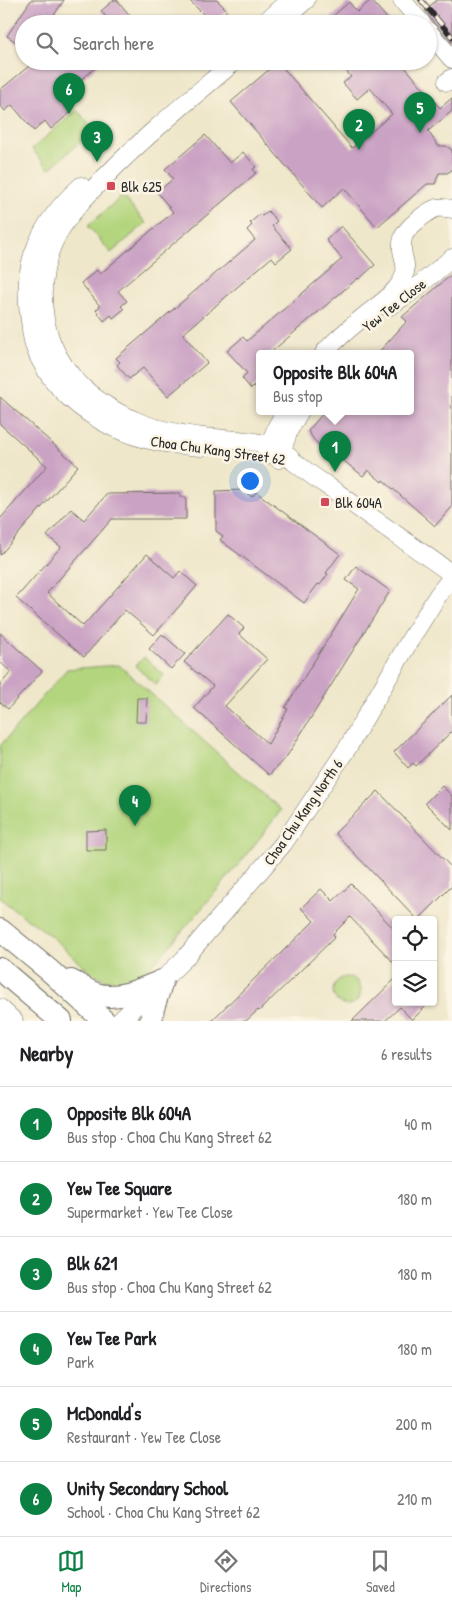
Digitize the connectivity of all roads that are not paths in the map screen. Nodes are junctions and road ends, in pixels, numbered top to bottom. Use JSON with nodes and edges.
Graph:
{"nodes":[{"id":1,"x":290,"y":0,"type":"edge"},
{"id":2,"x":306,"y":0,"type":"edge"},
{"id":3,"x":402,"y":0,"type":"edge"},
{"id":4,"x":273,"y":15,"type":"edge"},
{"id":5,"x":288,"y":15,"type":"edge"},
{"id":6,"x":414,"y":15,"type":"edge"},
{"id":7,"x":437,"y":42,"type":"edge"},
{"id":8,"x":452,"y":59,"type":"edge"},
{"id":9,"x":209,"y":70,"type":"edge"},
{"id":10,"x":223,"y":70,"type":"edge"},
{"id":11,"x":131,"y":144,"type":"junction"},
{"id":12,"x":452,"y":209,"type":"edge"},
{"id":13,"x":452,"y":258,"type":"edge"},
{"id":14,"x":327,"y":350,"type":"edge"},
{"id":15,"x":342,"y":350,"type":"edge"},
{"id":16,"x":285,"y":415,"type":"edge"},
{"id":17,"x":298,"y":415,"type":"edge"},
{"id":18,"x":278,"y":454,"type":"junction"},
{"id":19,"x":452,"y":575,"type":"edge"},
{"id":20,"x":0,"y":930,"type":"edge"},
{"id":21,"x":0,"y":968,"type":"edge"},
{"id":22,"x":50,"y":971,"type":"junction"},
{"id":23,"x":162,"y":982,"type":"junction"},
{"id":24,"x":61,"y":1021,"type":"edge"},
{"id":25,"x":104,"y":1021,"type":"edge"},
{"id":26,"x":120,"y":1021,"type":"edge"},
{"id":27,"x":151,"y":1021,"type":"edge"}],
"edges":[{"from":1,"to":4,"type":"street"},
{"from":2,"to":5,"type":"street"},
{"from":3,"to":6,"type":"street"},
{"from":7,"to":8,"type":"street"},
{"from":9,"to":11,"type":"street","name":"Choa Chu Kang Street 62"},
{"from":10,"to":11,"type":"street","name":"Choa Chu Kang Street 62"},
{"from":11,"to":18,"type":"street","name":"Choa Chu Kang Street 62"},
{"from":12,"to":14,"type":"street","name":"Yew Tee Close"},
{"from":13,"to":15,"type":"street","name":"Yew Tee Close"},
{"from":16,"to":18,"type":"street"},
{"from":17,"to":18,"type":"street"},
{"from":18,"to":19,"type":"street","name":"Choa Chu Kang Street 62"},
{"from":19,"to":23,"type":"street","name":"Choa Chu Kang North 6"},
{"from":20,"to":22,"type":"main road"},
{"from":21,"to":24,"type":"main road"},
{"from":22,"to":23,"type":"main road"},
{"from":22,"to":25,"type":"main road"},
{"from":23,"to":26,"type":"street","name":"Choa Chu Kang North 6"},
{"from":23,"to":27,"type":"main road"}]}
